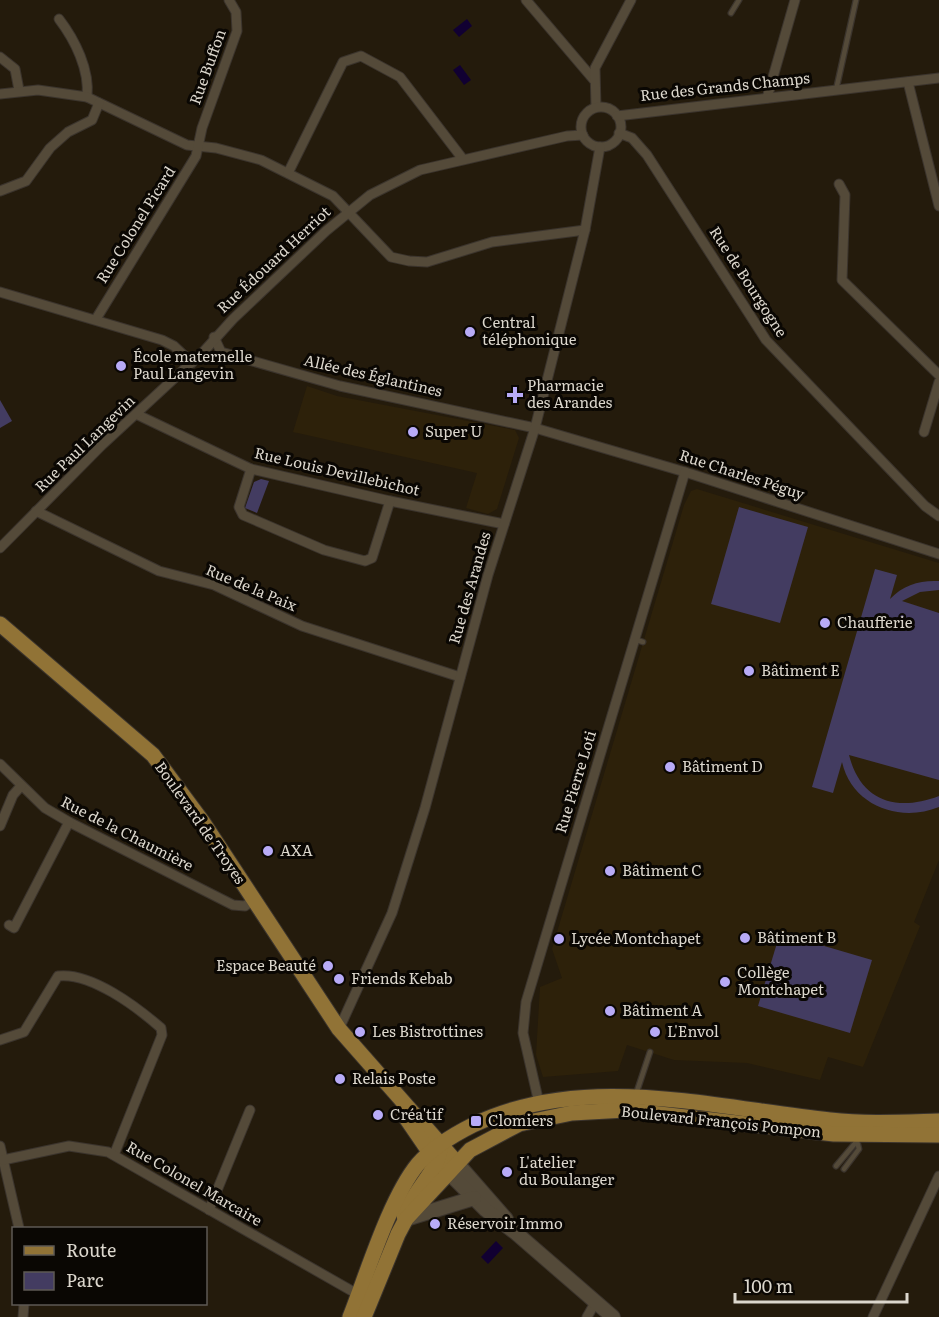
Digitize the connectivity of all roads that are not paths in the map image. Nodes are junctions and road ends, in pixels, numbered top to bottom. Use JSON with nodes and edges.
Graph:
{"nodes":[{"id":1,"x":229,"y":0,"type":"edge"},
{"id":2,"x":526,"y":0,"type":"edge"},
{"id":3,"x":739,"y":0,"type":"edge"},
{"id":4,"x":795,"y":0,"type":"edge"},
{"id":5,"x":856,"y":0,"type":"edge"},
{"id":6,"x":630,"y":1,"type":"edge"},
{"id":7,"x":731,"y":13,"type":"dead end"},
{"id":8,"x":59,"y":19,"type":"dead end"},
{"id":9,"x":0,"y":57,"type":"edge"},
{"id":10,"x":939,"y":78,"type":"edge"},
{"id":11,"x":594,"y":80,"type":"junction"},
{"id":12,"x":908,"y":82,"type":"junction"},
{"id":13,"x":19,"y":90,"type":"junction"},
{"id":14,"x":836,"y":90,"type":"junction"},
{"id":15,"x":0,"y":94,"type":"edge"},
{"id":16,"x":87,"y":97,"type":"junction"},
{"id":17,"x":767,"y":98,"type":"junction"},
{"id":18,"x":99,"y":103,"type":"junction"},
{"id":19,"x":596,"y":107,"type":"junction"},
{"id":20,"x":617,"y":116,"type":"junction"},
{"id":21,"x":619,"y":134,"type":"junction"},
{"id":22,"x":583,"y":135,"type":"junction"},
{"id":23,"x":199,"y":146,"type":"junction"},
{"id":24,"x":600,"y":147,"type":"junction"},
{"id":25,"x":462,"y":158,"type":"junction"},
{"id":26,"x":288,"y":172,"type":"junction"},
{"id":27,"x":839,"y":184,"type":"dead end"},
{"id":28,"x":0,"y":191,"type":"edge"},
{"id":29,"x":939,"y":206,"type":"edge"},
{"id":30,"x":348,"y":211,"type":"junction"},
{"id":31,"x":585,"y":230,"type":"junction"},
{"id":32,"x":0,"y":292,"type":"edge"},
{"id":33,"x":96,"y":319,"type":"junction"},
{"id":34,"x":214,"y":337,"type":"junction"},
{"id":35,"x":192,"y":363,"type":"junction"},
{"id":36,"x":939,"y":375,"type":"edge"},
{"id":37,"x":939,"y":382,"type":"edge"},
{"id":38,"x":138,"y":415,"type":"junction"},
{"id":39,"x":535,"y":428,"type":"junction"},
{"id":40,"x":924,"y":432,"type":"dead end"},
{"id":41,"x":251,"y":469,"type":"junction"},
{"id":42,"x":685,"y":472,"type":"junction"},
{"id":43,"x":390,"y":501,"type":"junction"},
{"id":44,"x":36,"y":511,"type":"junction"},
{"id":45,"x":939,"y":516,"type":"edge"},
{"id":46,"x":504,"y":524,"type":"junction"},
{"id":47,"x":0,"y":548,"type":"edge"},
{"id":48,"x":939,"y":554,"type":"edge"},
{"id":49,"x":0,"y":624,"type":"edge"},
{"id":50,"x":460,"y":677,"type":"junction"},
{"id":51,"x":0,"y":764,"type":"edge"},
{"id":52,"x":21,"y":786,"type":"junction"},
{"id":53,"x":69,"y":822,"type":"junction"},
{"id":54,"x":0,"y":826,"type":"edge"},
{"id":55,"x":252,"y":901,"type":"junction"},
{"id":56,"x":9,"y":925,"type":"dead end"},
{"id":57,"x":339,"y":1029,"type":"junction"},
{"id":58,"x":0,"y":1040,"type":"edge"},
{"id":59,"x":650,"y":1052,"type":"dead end"},
{"id":60,"x":635,"y":1097,"type":"junction"},
{"id":61,"x":539,"y":1103,"type":"junction"},
{"id":62,"x":250,"y":1110,"type":"dead end"},
{"id":63,"x":939,"y":1121,"type":"edge"},
{"id":64,"x":939,"y":1135,"type":"edge"},
{"id":65,"x":855,"y":1138,"type":"junction"},
{"id":66,"x":0,"y":1146,"type":"edge"},
{"id":67,"x":114,"y":1155,"type":"junction"},
{"id":68,"x":444,"y":1158,"type":"junction"},
{"id":69,"x":3,"y":1160,"type":"junction"},
{"id":70,"x":836,"y":1166,"type":"dead end"},
{"id":71,"x":844,"y":1169,"type":"dead end"},
{"id":72,"x":3,"y":1171,"type":"edge"},
{"id":73,"x":939,"y":1176,"type":"edge"},
{"id":74,"x":474,"y":1198,"type":"junction"},
{"id":75,"x":209,"y":1210,"type":"junction"},
{"id":76,"x":406,"y":1219,"type":"junction"},
{"id":77,"x":19,"y":1227,"type":"edge"},
{"id":78,"x":516,"y":1233,"type":"junction"},
{"id":79,"x":398,"y":1234,"type":"junction"},
{"id":80,"x":359,"y":1295,"type":"junction"},
{"id":81,"x":595,"y":1303,"type":"junction"},
{"id":82,"x":350,"y":1317,"type":"edge"},
{"id":83,"x":364,"y":1317,"type":"edge"},
{"id":84,"x":587,"y":1317,"type":"edge"},
{"id":85,"x":613,"y":1317,"type":"edge"},
{"id":86,"x":873,"y":1317,"type":"edge"}],
"edges":[{"from":1,"to":23,"type":"street","name":"Rue Buffon"},
{"from":2,"to":11,"type":"street"},
{"from":3,"to":7,"type":"lane"},
{"from":4,"to":17,"type":"street"},
{"from":5,"to":14,"type":"lane"},
{"from":6,"to":11,"type":"street"},
{"from":8,"to":16,"type":"street"},
{"from":9,"to":13,"type":"street"},
{"from":10,"to":12,"type":"street","name":"Rue des Grands Champs"},
{"from":11,"to":19,"type":"street"},
{"from":12,"to":14,"type":"street","name":"Rue des Grands Champs"},
{"from":12,"to":29,"type":"street"},
{"from":13,"to":15,"type":"street"},
{"from":13,"to":16,"type":"street"},
{"from":14,"to":17,"type":"street","name":"Rue des Grands Champs"},
{"from":16,"to":18,"type":"street"},
{"from":17,"to":20,"type":"street","name":"Rue des Grands Champs"},
{"from":18,"to":23,"type":"street"},
{"from":18,"to":28,"type":"street"},
{"from":19,"to":20,"type":"street"},
{"from":19,"to":22,"type":"street"},
{"from":20,"to":21,"type":"street"},
{"from":21,"to":24,"type":"street"},
{"from":21,"to":45,"type":"street","name":"Rue de Bourgogne"},
{"from":22,"to":24,"type":"street"},
{"from":22,"to":25,"type":"street","name":"Rue Édouard Herriot"},
{"from":23,"to":26,"type":"street"},
{"from":23,"to":33,"type":"street","name":"Rue Colonel Picard"},
{"from":24,"to":31,"type":"street","name":"Rue des Arandes"},
{"from":25,"to":26,"type":"street"},
{"from":25,"to":30,"type":"street","name":"Rue Édouard Herriot"},
{"from":26,"to":30,"type":"street"},
{"from":27,"to":36,"type":"street"},
{"from":30,"to":31,"type":"street"},
{"from":30,"to":34,"type":"street","name":"Rue Édouard Herriot"},
{"from":31,"to":39,"type":"street","name":"Rue des Arandes"},
{"from":32,"to":33,"type":"street"},
{"from":33,"to":35,"type":"street"},
{"from":34,"to":35,"type":"street","name":"Rue Édouard Herriot"},
{"from":34,"to":39,"type":"street","name":"Allée des Églantines"},
{"from":35,"to":38,"type":"street","name":"Rue Paul Langevin"},
{"from":37,"to":40,"type":"street"},
{"from":38,"to":41,"type":"street","name":"Rue Louis Devillebichot"},
{"from":38,"to":44,"type":"street","name":"Rue Paul Langevin"},
{"from":39,"to":42,"type":"street","name":"Rue Charles Péguy"},
{"from":39,"to":46,"type":"street","name":"Rue des Arandes"},
{"from":41,"to":43,"type":"street","name":"Rue Louis Devillebichot"},
{"from":41,"to":43,"type":"street"},
{"from":42,"to":48,"type":"street","name":"Rue Charles Péguy"},
{"from":42,"to":61,"type":"street","name":"Rue Pierre Loti"},
{"from":43,"to":46,"type":"street","name":"Rue Louis Devillebichot"},
{"from":44,"to":47,"type":"street","name":"Rue Paul Langevin"},
{"from":44,"to":50,"type":"street","name":"Rue de la Paix"},
{"from":46,"to":50,"type":"street","name":"Rue des Arandes"},
{"from":49,"to":55,"type":"main road","name":"Boulevard de Troyes"},
{"from":50,"to":57,"type":"street","name":"Rue des Arandes"},
{"from":51,"to":52,"type":"street","name":"Rue de la Chaumière"},
{"from":52,"to":53,"type":"street","name":"Rue de la Chaumière"},
{"from":52,"to":54,"type":"street"},
{"from":53,"to":55,"type":"street","name":"Rue de la Chaumière"},
{"from":53,"to":56,"type":"street"},
{"from":55,"to":57,"type":"main road","name":"Boulevard de Troyes"},
{"from":57,"to":68,"type":"main road","name":"Boulevard de Troyes"},
{"from":58,"to":67,"type":"street"},
{"from":59,"to":60,"type":"lane"},
{"from":60,"to":61,"type":"main road","name":"Boulevard François Pompon"},
{"from":60,"to":63,"type":"main road","name":"Boulevard François Pompon"},
{"from":61,"to":68,"type":"main road","name":"Boulevard François Pompon"},
{"from":62,"to":75,"type":"street"},
{"from":64,"to":65,"type":"main road","name":"Boulevard François Pompon"},
{"from":65,"to":68,"type":"main road","name":"Boulevard François Pompon"},
{"from":65,"to":70,"type":"lane"},
{"from":65,"to":71,"type":"lane"},
{"from":66,"to":69,"type":"street"},
{"from":67,"to":69,"type":"street","name":"Rue Colonel Marcaire"},
{"from":67,"to":75,"type":"street","name":"Rue Colonel Marcaire"},
{"from":68,"to":74,"type":"main road"},
{"from":68,"to":76,"type":"main road"},
{"from":68,"to":78,"type":"main road"},
{"from":68,"to":79,"type":"main road"},
{"from":68,"to":80,"type":"main road"},
{"from":69,"to":72,"type":"street"},
{"from":72,"to":77,"type":"street"},
{"from":73,"to":86,"type":"street"},
{"from":74,"to":76,"type":"main road"},
{"from":74,"to":78,"type":"main road"},
{"from":75,"to":80,"type":"street","name":"Rue Colonel Marcaire"},
{"from":76,"to":79,"type":"main road"},
{"from":78,"to":81,"type":"main road"},
{"from":79,"to":83,"type":"main road"},
{"from":80,"to":82,"type":"main road"},
{"from":81,"to":84,"type":"street"},
{"from":81,"to":85,"type":"main road"}]}
